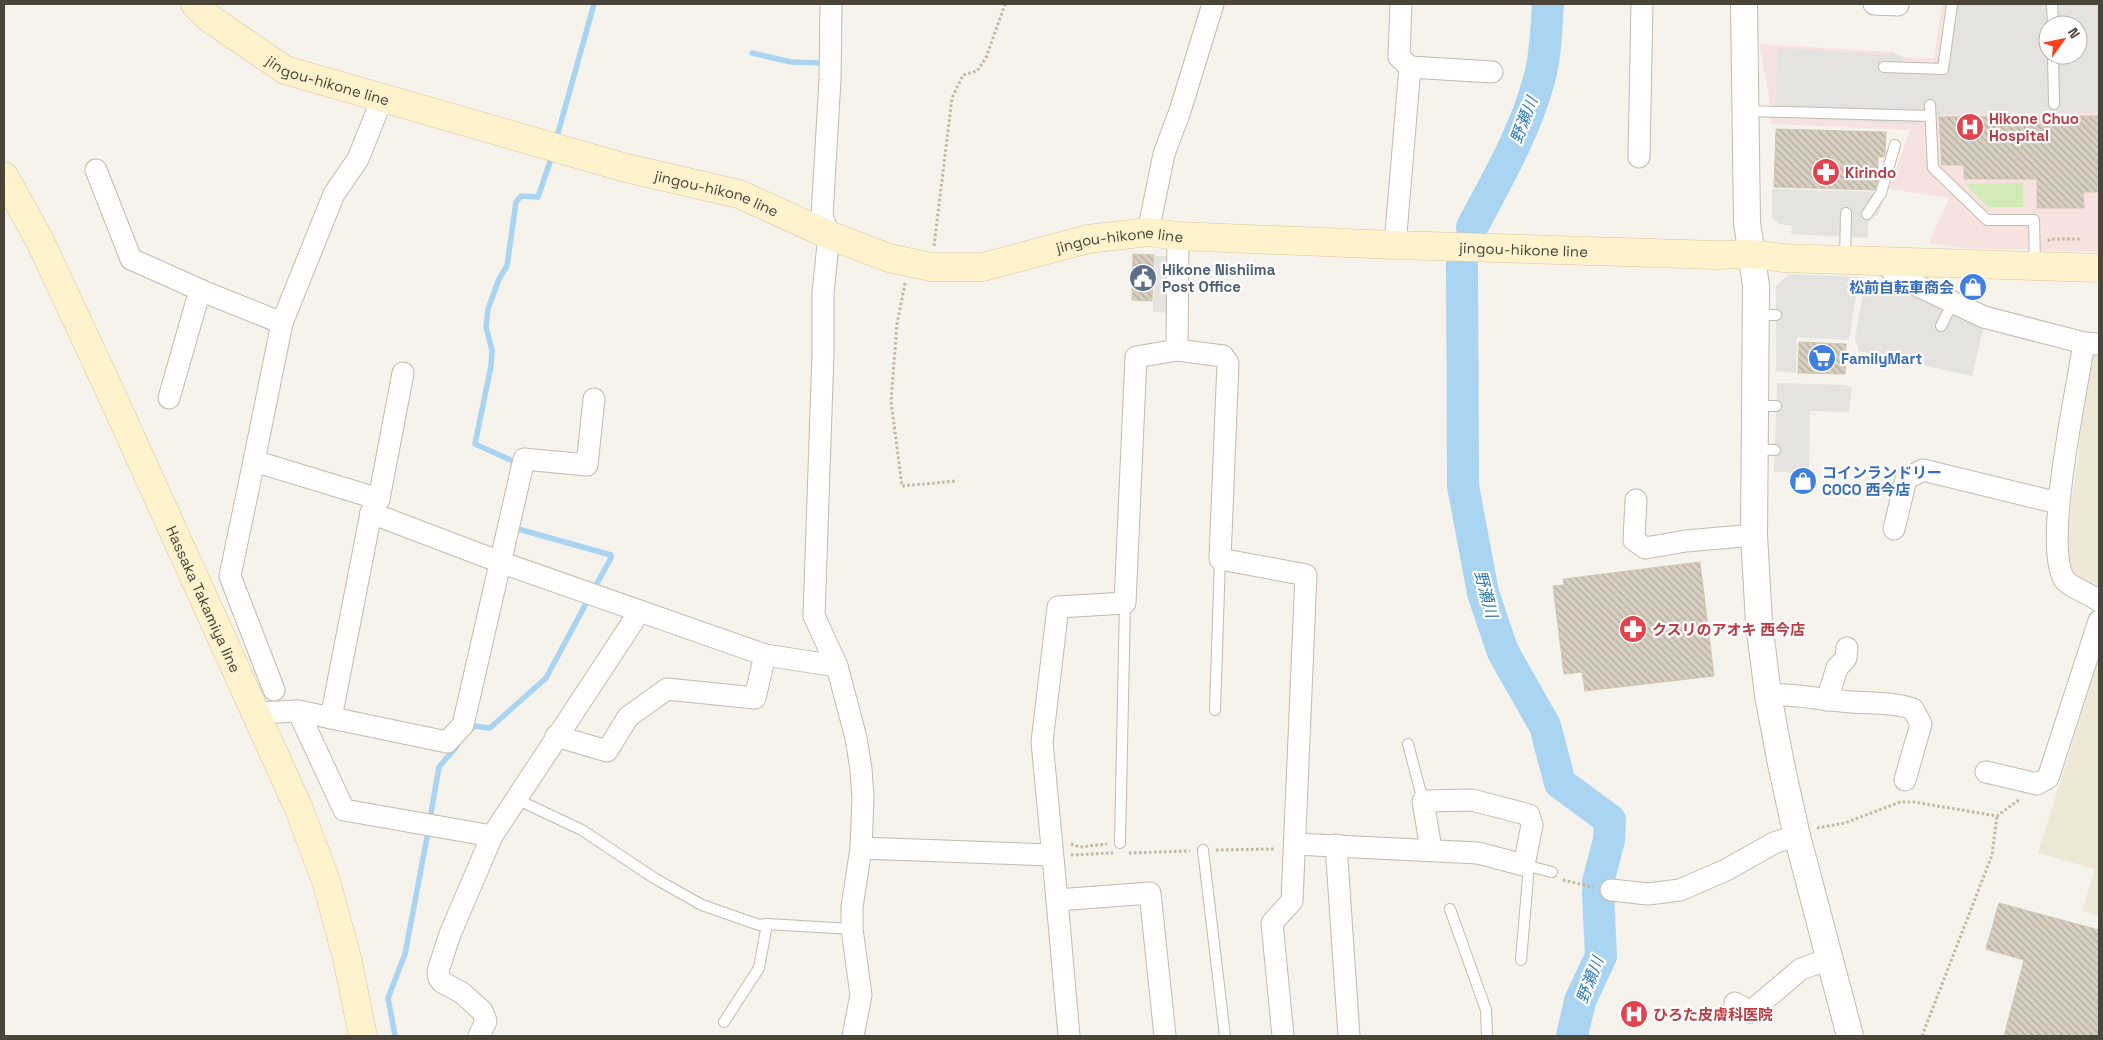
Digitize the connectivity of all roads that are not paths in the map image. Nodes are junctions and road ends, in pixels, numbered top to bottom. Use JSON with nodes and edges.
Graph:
{"nodes":[{"id":1,"x":831,"y":4,"type":"edge"},
{"id":2,"x":1213,"y":4,"type":"edge"},
{"id":3,"x":1401,"y":4,"type":"edge"},
{"id":4,"x":1642,"y":4,"type":"edge"},
{"id":5,"x":1744,"y":4,"type":"edge"},
{"id":6,"x":1874,"y":4,"type":"edge"},
{"id":7,"x":1952,"y":4,"type":"edge"},
{"id":8,"x":1898,"y":5,"type":"dead end"},
{"id":9,"x":206,"y":8,"type":"edge"},
{"id":10,"x":2053,"y":65,"type":"edge"},
{"id":11,"x":1410,"y":67,"type":"junction"},
{"id":12,"x":1884,"y":67,"type":"dead end"},
{"id":13,"x":1492,"y":72,"type":"dead end"},
{"id":14,"x":382,"y":99,"type":"junction"},
{"id":15,"x":2054,"y":104,"type":"dead end"},
{"id":16,"x":1746,"y":111,"type":"junction"},
{"id":17,"x":1895,"y":145,"type":"dead end"},
{"id":18,"x":1639,"y":158,"type":"dead end"},
{"id":19,"x":96,"y":170,"type":"dead end"},
{"id":20,"x":4,"y":176,"type":"edge"},
{"id":21,"x":1846,"y":213,"type":"dead end"},
{"id":22,"x":1867,"y":214,"type":"dead end"},
{"id":23,"x":1148,"y":232,"type":"junction"},
{"id":24,"x":829,"y":235,"type":"junction"},
{"id":25,"x":1178,"y":236,"type":"junction"},
{"id":26,"x":1395,"y":245,"type":"junction"},
{"id":27,"x":1751,"y":254,"type":"junction"},
{"id":28,"x":2041,"y":257,"type":"junction"},
{"id":29,"x":1885,"y":260,"type":"junction"},
{"id":30,"x":1838,"y":262,"type":"junction"},
{"id":31,"x":2099,"y":268,"type":"edge"},
{"id":32,"x":200,"y":290,"type":"junction"},
{"id":33,"x":1954,"y":302,"type":"junction"},
{"id":34,"x":282,"y":323,"type":"junction"},
{"id":35,"x":1941,"y":326,"type":"dead end"},
{"id":36,"x":2092,"y":344,"type":"edge"},
{"id":37,"x":1177,"y":350,"type":"junction"},
{"id":38,"x":403,"y":373,"type":"dead end"},
{"id":39,"x":169,"y":398,"type":"dead end"},
{"id":40,"x":594,"y":399,"type":"dead end"},
{"id":41,"x":254,"y":461,"type":"junction"},
{"id":42,"x":1636,"y":500,"type":"dead end"},
{"id":43,"x":2058,"y":503,"type":"junction"},
{"id":44,"x":375,"y":506,"type":"junction"},
{"id":45,"x":1894,"y":529,"type":"dead end"},
{"id":46,"x":1754,"y":534,"type":"junction"},
{"id":47,"x":1220,"y":559,"type":"junction"},
{"id":48,"x":500,"y":562,"type":"junction"},
{"id":49,"x":2099,"y":601,"type":"edge"},
{"id":50,"x":1125,"y":603,"type":"junction"},
{"id":51,"x":640,"y":611,"type":"junction"},
{"id":52,"x":2099,"y":620,"type":"edge"},
{"id":53,"x":1847,"y":648,"type":"dead end"},
{"id":54,"x":765,"y":655,"type":"junction"},
{"id":55,"x":837,"y":666,"type":"junction"},
{"id":56,"x":274,"y":690,"type":"dead end"},
{"id":57,"x":1768,"y":695,"type":"junction"},
{"id":58,"x":1827,"y":700,"type":"junction"},
{"id":59,"x":1215,"y":710,"type":"dead end"},
{"id":60,"x":298,"y":711,"type":"junction"},
{"id":61,"x":258,"y":713,"type":"junction"},
{"id":62,"x":330,"y":718,"type":"junction"},
{"id":63,"x":556,"y":736,"type":"junction"},
{"id":64,"x":1408,"y":744,"type":"dead end"},
{"id":65,"x":1986,"y":772,"type":"dead end"},
{"id":66,"x":1905,"y":780,"type":"dead end"},
{"id":67,"x":516,"y":799,"type":"junction"},
{"id":68,"x":1423,"y":801,"type":"junction"},
{"id":69,"x":1803,"y":832,"type":"junction"},
{"id":70,"x":492,"y":836,"type":"junction"},
{"id":71,"x":1336,"y":845,"type":"junction"},
{"id":72,"x":1294,"y":846,"type":"junction"},
{"id":73,"x":860,"y":848,"type":"junction"},
{"id":74,"x":1119,"y":848,"type":"road end"},
{"id":75,"x":1052,"y":849,"type":"junction"},
{"id":76,"x":1431,"y":849,"type":"junction"},
{"id":77,"x":1203,"y":850,"type":"road end"},
{"id":78,"x":1526,"y":866,"type":"junction"},
{"id":79,"x":1552,"y":872,"type":"road end"},
{"id":80,"x":1611,"y":890,"type":"road end"},
{"id":81,"x":1057,"y":900,"type":"junction"},
{"id":82,"x":1450,"y":910,"type":"dead end"},
{"id":83,"x":767,"y":924,"type":"junction"},
{"id":84,"x":852,"y":929,"type":"junction"},
{"id":85,"x":1830,"y":959,"type":"junction"},
{"id":86,"x":1521,"y":960,"type":"dead end"},
{"id":87,"x":1735,"y":1003,"type":"dead end"},
{"id":88,"x":724,"y":1022,"type":"dead end"},
{"id":89,"x":364,"y":1036,"type":"edge"},
{"id":90,"x":479,"y":1036,"type":"edge"},
{"id":91,"x":853,"y":1036,"type":"edge"},
{"id":92,"x":1069,"y":1036,"type":"edge"},
{"id":93,"x":1164,"y":1036,"type":"edge"},
{"id":94,"x":1225,"y":1036,"type":"edge"},
{"id":95,"x":1283,"y":1036,"type":"edge"},
{"id":96,"x":1349,"y":1036,"type":"edge"},
{"id":97,"x":1487,"y":1036,"type":"edge"},
{"id":98,"x":1850,"y":1036,"type":"edge"}],
"edges":[{"from":1,"to":24,"type":"street"},
{"from":2,"to":23,"type":"street"},
{"from":3,"to":11,"type":"street"},
{"from":4,"to":18,"type":"street"},
{"from":5,"to":16,"type":"street"},
{"from":6,"to":8,"type":"street"},
{"from":7,"to":12,"type":"lane"},
{"from":9,"to":14,"type":"main road","name":"jingou-hikone line"},
{"from":10,"to":15,"type":"lane"},
{"from":11,"to":13,"type":"street"},
{"from":11,"to":26,"type":"street"},
{"from":14,"to":24,"type":"main road","name":"jingou-hikone line"},
{"from":14,"to":34,"type":"street"},
{"from":16,"to":27,"type":"street"},
{"from":16,"to":28,"type":"lane"},
{"from":17,"to":22,"type":"lane"},
{"from":19,"to":32,"type":"street"},
{"from":20,"to":61,"type":"main road","name":"Hassaka Takamiya line"},
{"from":21,"to":30,"type":"lane"},
{"from":23,"to":24,"type":"main road","name":"jingou-hikone line"},
{"from":23,"to":25,"type":"main road","name":"jingou-hikone line"},
{"from":24,"to":55,"type":"street"},
{"from":25,"to":26,"type":"main road","name":"jingou-hikone line"},
{"from":25,"to":37,"type":"street"},
{"from":26,"to":27,"type":"main road","name":"jingou-hikone line"},
{"from":27,"to":30,"type":"main road","name":"jingou-hikone line"},
{"from":27,"to":46,"type":"street"},
{"from":28,"to":29,"type":"main road","name":"jingou-hikone line"},
{"from":28,"to":31,"type":"main road","name":"jingou-hikone line"},
{"from":29,"to":30,"type":"main road","name":"jingou-hikone line"},
{"from":29,"to":33,"type":"street"},
{"from":32,"to":34,"type":"street"},
{"from":32,"to":39,"type":"street"},
{"from":33,"to":35,"type":"lane"},
{"from":33,"to":36,"type":"street"},
{"from":34,"to":41,"type":"street"},
{"from":36,"to":43,"type":"street"},
{"from":37,"to":47,"type":"street"},
{"from":37,"to":50,"type":"street"},
{"from":38,"to":44,"type":"street"},
{"from":40,"to":48,"type":"street"},
{"from":41,"to":44,"type":"street"},
{"from":41,"to":56,"type":"street"},
{"from":42,"to":46,"type":"street"},
{"from":43,"to":45,"type":"street"},
{"from":43,"to":49,"type":"street"},
{"from":44,"to":48,"type":"street"},
{"from":44,"to":62,"type":"street"},
{"from":46,"to":57,"type":"street"},
{"from":47,"to":59,"type":"lane"},
{"from":47,"to":72,"type":"street"},
{"from":48,"to":51,"type":"street"},
{"from":48,"to":62,"type":"street"},
{"from":50,"to":74,"type":"lane"},
{"from":50,"to":75,"type":"street"},
{"from":51,"to":54,"type":"street"},
{"from":51,"to":63,"type":"street"},
{"from":52,"to":65,"type":"street"},
{"from":53,"to":58,"type":"street"},
{"from":54,"to":55,"type":"street"},
{"from":54,"to":63,"type":"street"},
{"from":55,"to":73,"type":"street"},
{"from":57,"to":58,"type":"street"},
{"from":57,"to":69,"type":"street"},
{"from":58,"to":66,"type":"street"},
{"from":60,"to":61,"type":"street"},
{"from":60,"to":62,"type":"street"},
{"from":60,"to":70,"type":"street"},
{"from":61,"to":89,"type":"main road","name":"Hassaka Takamiya line"},
{"from":63,"to":67,"type":"street"},
{"from":64,"to":68,"type":"lane"},
{"from":67,"to":70,"type":"street"},
{"from":67,"to":83,"type":"lane"},
{"from":68,"to":76,"type":"street"},
{"from":68,"to":78,"type":"street"},
{"from":69,"to":80,"type":"street"},
{"from":69,"to":85,"type":"street"},
{"from":70,"to":90,"type":"street"},
{"from":71,"to":72,"type":"street"},
{"from":71,"to":76,"type":"street"},
{"from":71,"to":96,"type":"street"},
{"from":72,"to":95,"type":"street"},
{"from":73,"to":75,"type":"street"},
{"from":73,"to":84,"type":"street"},
{"from":75,"to":81,"type":"street"},
{"from":76,"to":78,"type":"street"},
{"from":77,"to":94,"type":"lane"},
{"from":78,"to":79,"type":"lane"},
{"from":78,"to":86,"type":"lane"},
{"from":81,"to":92,"type":"street"},
{"from":81,"to":93,"type":"street"},
{"from":82,"to":97,"type":"lane"},
{"from":83,"to":84,"type":"lane"},
{"from":83,"to":88,"type":"lane"},
{"from":84,"to":91,"type":"street"},
{"from":85,"to":87,"type":"street"},
{"from":85,"to":98,"type":"street"}]}
